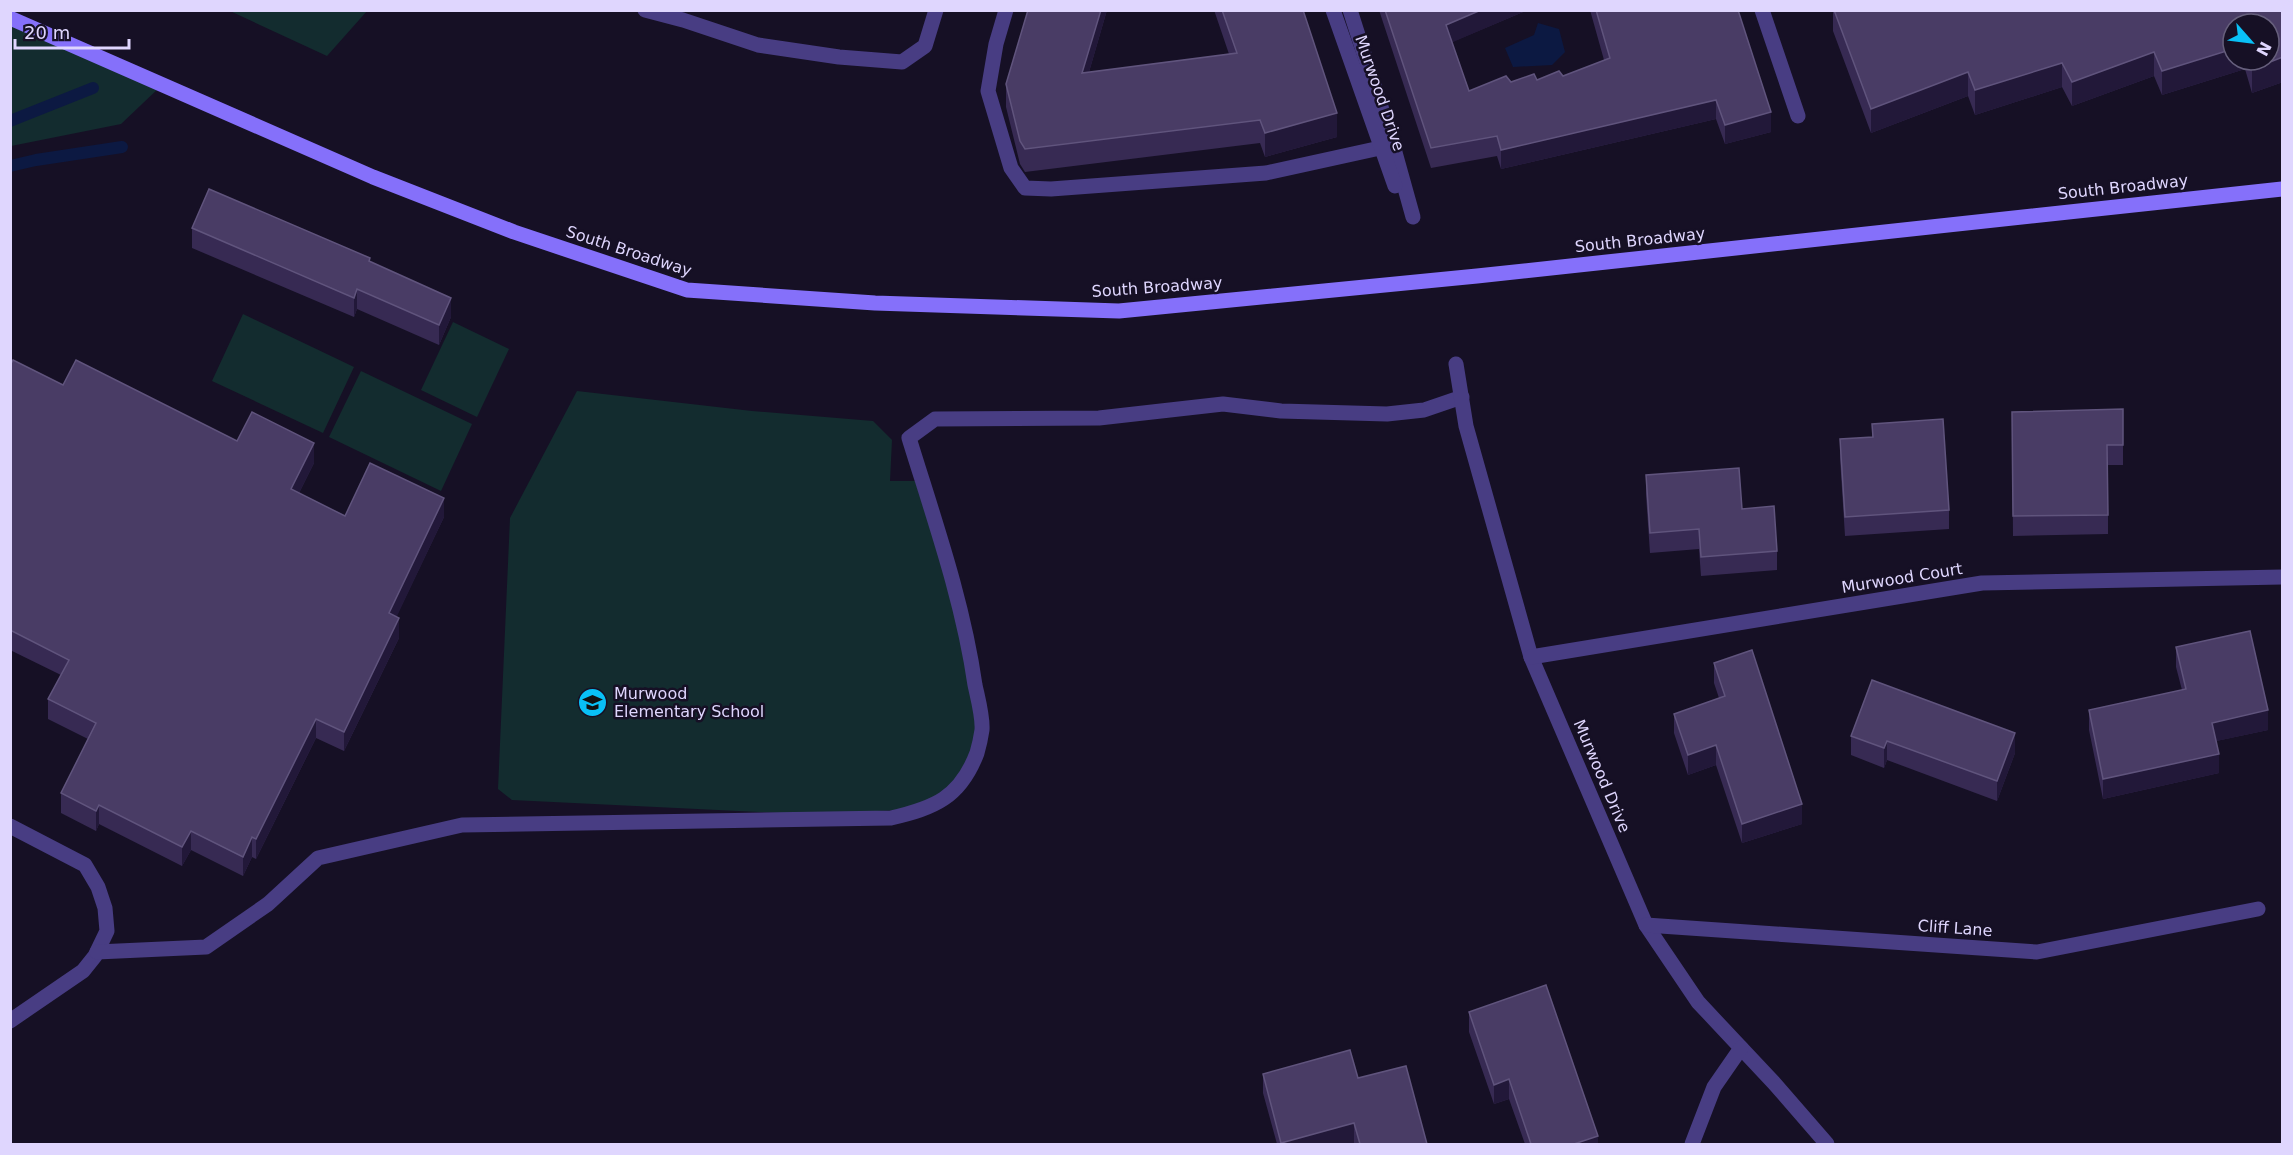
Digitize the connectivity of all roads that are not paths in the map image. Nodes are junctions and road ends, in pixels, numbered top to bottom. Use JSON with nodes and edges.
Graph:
{"nodes":[{"id":1,"x":645,"y":10,"type":"edge"},
{"id":2,"x":936,"y":10,"type":"edge"},
{"id":3,"x":1006,"y":10,"type":"edge"},
{"id":4,"x":1333,"y":10,"type":"edge"},
{"id":5,"x":1350,"y":10,"type":"edge"},
{"id":6,"x":1762,"y":10,"type":"edge"},
{"id":7,"x":10,"y":18,"type":"edge"},
{"id":8,"x":1798,"y":116,"type":"dead end"},
{"id":9,"x":1380,"y":148,"type":"junction"},
{"id":10,"x":1395,"y":186,"type":"dead end"},
{"id":11,"x":2283,"y":189,"type":"edge"},
{"id":12,"x":1413,"y":217,"type":"dead end"},
{"id":13,"x":1456,"y":364,"type":"dead end"},
{"id":14,"x":1462,"y":397,"type":"junction"},
{"id":15,"x":2283,"y":577,"type":"edge"},
{"id":16,"x":1531,"y":657,"type":"junction"},
{"id":17,"x":10,"y":826,"type":"edge"},
{"id":18,"x":2258,"y":909,"type":"dead end"},
{"id":19,"x":1646,"y":925,"type":"junction"},
{"id":20,"x":97,"y":952,"type":"junction"},
{"id":21,"x":10,"y":1021,"type":"edge"},
{"id":22,"x":1742,"y":1048,"type":"junction"},
{"id":23,"x":1692,"y":1144,"type":"edge"},
{"id":24,"x":1827,"y":1144,"type":"edge"}],
"edges":[{"from":1,"to":2,"type":"street"},
{"from":3,"to":9,"type":"street"},
{"from":4,"to":9,"type":"street","name":"Murwood Drive"},
{"from":5,"to":12,"type":"street"},
{"from":6,"to":8,"type":"street"},
{"from":7,"to":11,"type":"main road","name":"South Broadway"},
{"from":9,"to":10,"type":"street","name":"Murwood Drive"},
{"from":13,"to":14,"type":"street","name":"Murwood Drive"},
{"from":14,"to":16,"type":"street","name":"Murwood Drive"},
{"from":14,"to":20,"type":"street"},
{"from":15,"to":16,"type":"street","name":"Murwood Court"},
{"from":16,"to":19,"type":"street","name":"Murwood Drive"},
{"from":17,"to":20,"type":"street"},
{"from":18,"to":19,"type":"street","name":"Cliff Lane"},
{"from":19,"to":22,"type":"street","name":"Murwood Drive"},
{"from":20,"to":21,"type":"street"},
{"from":22,"to":23,"type":"street"},
{"from":22,"to":24,"type":"street","name":"Murwood Drive"}]}
